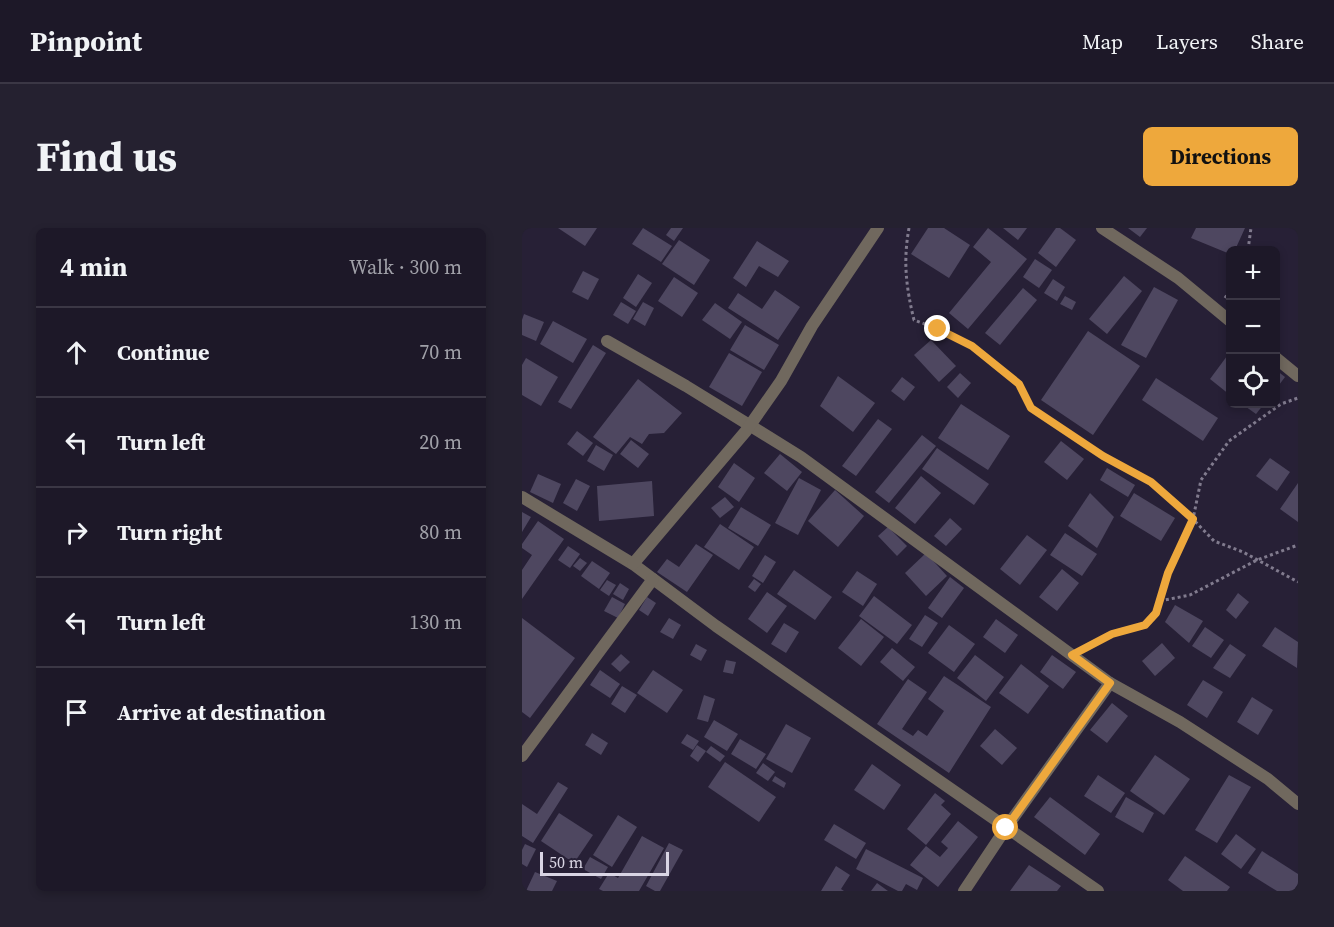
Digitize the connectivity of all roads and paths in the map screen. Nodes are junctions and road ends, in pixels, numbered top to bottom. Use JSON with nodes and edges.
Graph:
{"nodes":[{"id":1,"x":878,"y":228,"type":"edge"},
{"id":2,"x":909,"y":228,"type":"edge"},
{"id":3,"x":1102,"y":228,"type":"edge"},
{"id":4,"x":1251,"y":228,"type":"edge"},
{"id":5,"x":1249,"y":246,"type":"edge"},
{"id":6,"x":1226,"y":318,"type":"edge"},
{"id":7,"x":607,"y":341,"type":"dead end"},
{"id":8,"x":1280,"y":362,"type":"edge"},
{"id":9,"x":1298,"y":376,"type":"edge"},
{"id":10,"x":1298,"y":398,"type":"edge"},
{"id":11,"x":750,"y":426,"type":"junction"},
{"id":12,"x":522,"y":497,"type":"edge"},
{"id":13,"x":1193,"y":519,"type":"junction"},
{"id":14,"x":1298,"y":545,"type":"edge"},
{"id":15,"x":1257,"y":560,"type":"junction"},
{"id":16,"x":633,"y":564,"type":"junction"},
{"id":17,"x":653,"y":579,"type":"junction"},
{"id":18,"x":1298,"y":582,"type":"edge"},
{"id":19,"x":1160,"y":601,"type":"junction"},
{"id":20,"x":1072,"y":655,"type":"junction"},
{"id":21,"x":1110,"y":683,"type":"junction"},
{"id":22,"x":522,"y":756,"type":"edge"},
{"id":23,"x":1298,"y":804,"type":"edge"},
{"id":24,"x":1006,"y":828,"type":"junction"},
{"id":25,"x":964,"y":891,"type":"edge"},
{"id":26,"x":1098,"y":891,"type":"edge"}],
"edges":[{"from":1,"to":11,"type":"street"},
{"from":2,"to":13,"type":"path"},
{"from":3,"to":6,"type":"street"},
{"from":4,"to":5,"type":"path"},
{"from":7,"to":11,"type":"street"},
{"from":8,"to":9,"type":"street"},
{"from":10,"to":13,"type":"path"},
{"from":11,"to":16,"type":"street"},
{"from":11,"to":20,"type":"street"},
{"from":12,"to":16,"type":"street"},
{"from":13,"to":15,"type":"path"},
{"from":13,"to":19,"type":"path"},
{"from":14,"to":15,"type":"path"},
{"from":15,"to":18,"type":"path"},
{"from":15,"to":19,"type":"path"},
{"from":16,"to":17,"type":"street"},
{"from":17,"to":22,"type":"street"},
{"from":17,"to":24,"type":"street"},
{"from":19,"to":20,"type":"path"},
{"from":20,"to":21,"type":"street"},
{"from":21,"to":23,"type":"street"},
{"from":21,"to":24,"type":"street"},
{"from":24,"to":25,"type":"street"},
{"from":24,"to":26,"type":"street"}]}
